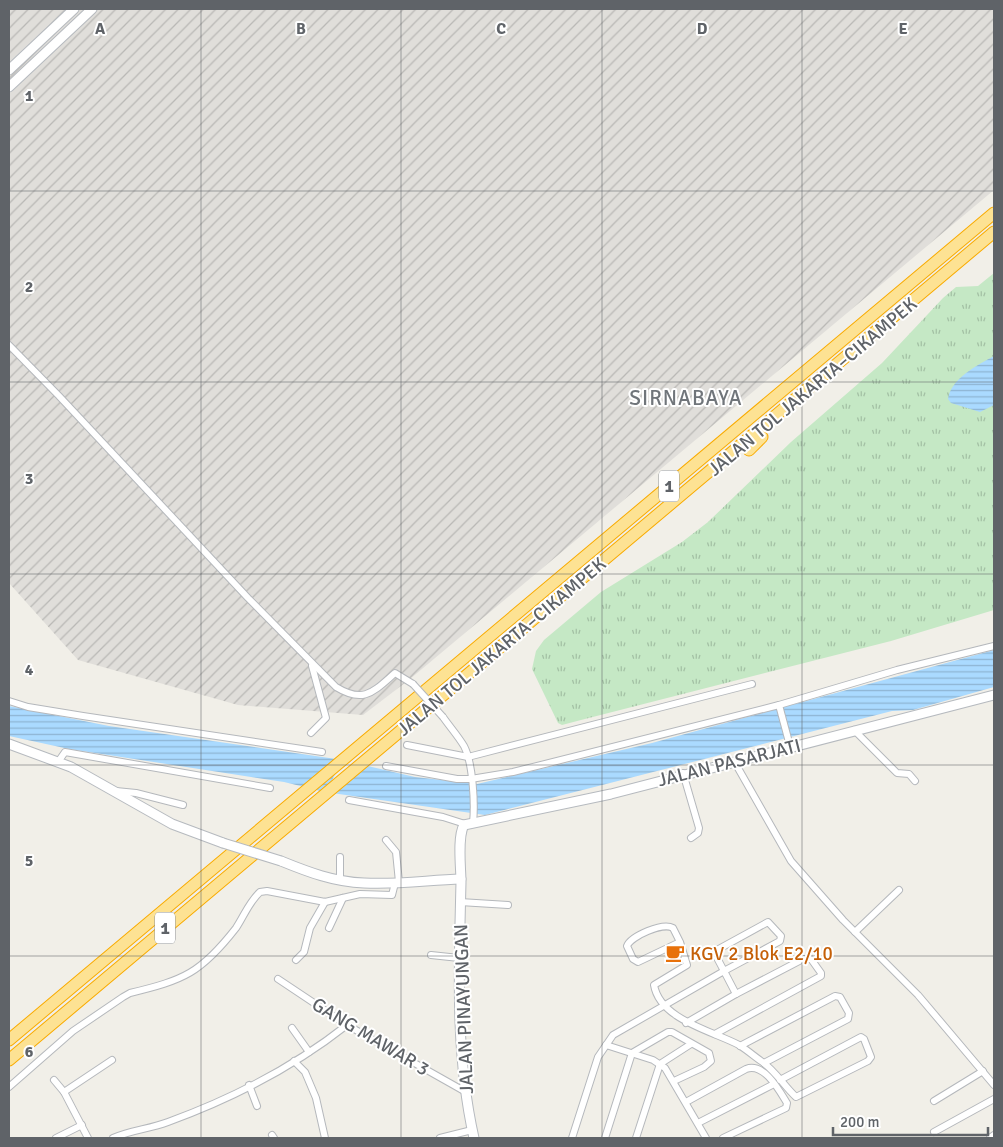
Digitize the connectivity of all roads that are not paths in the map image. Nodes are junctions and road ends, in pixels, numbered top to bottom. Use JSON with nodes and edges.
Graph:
{"nodes":[{"id":1,"x":74,"y":9,"type":"edge"},
{"id":2,"x":92,"y":9,"type":"edge"},
{"id":3,"x":59,"y":24,"type":"junction"},
{"id":4,"x":67,"y":32,"type":"junction"},
{"id":5,"x":9,"y":70,"type":"edge"},
{"id":6,"x":9,"y":87,"type":"edge"},
{"id":7,"x":994,"y":213,"type":"edge"},
{"id":8,"x":994,"y":232,"type":"edge"},
{"id":9,"x":9,"y":345,"type":"edge"},
{"id":10,"x":809,"y":389,"type":"junction"},
{"id":11,"x":749,"y":450,"type":"dead end"},
{"id":12,"x":608,"y":568,"type":"dead end"},
{"id":13,"x":557,"y":600,"type":"junction"},
{"id":14,"x":994,"y":646,"type":"edge"},
{"id":15,"x":311,"y":662,"type":"junction"},
{"id":16,"x":752,"y":684,"type":"dead end"},
{"id":17,"x":994,"y":695,"type":"edge"},
{"id":18,"x":9,"y":701,"type":"edge"},
{"id":19,"x":779,"y":705,"type":"junction"},
{"id":20,"x":854,"y":730,"type":"junction"},
{"id":21,"x":312,"y":733,"type":"dead end"},
{"id":22,"x":789,"y":742,"type":"junction"},
{"id":23,"x":9,"y":744,"type":"edge"},
{"id":24,"x":407,"y":745,"type":"dead end"},
{"id":25,"x":322,"y":752,"type":"dead end"},
{"id":26,"x":468,"y":756,"type":"junction"},
{"id":27,"x":734,"y":761,"type":"junction"},
{"id":28,"x":58,"y":762,"type":"junction"},
{"id":29,"x":386,"y":766,"type":"dead end"},
{"id":30,"x":683,"y":773,"type":"junction"},
{"id":31,"x":915,"y":781,"type":"dead end"},
{"id":32,"x":472,"y":782,"type":"junction"},
{"id":33,"x":270,"y":788,"type":"dead end"},
{"id":34,"x":112,"y":791,"type":"junction"},
{"id":35,"x":349,"y":800,"type":"dead end"},
{"id":36,"x":184,"y":805,"type":"dead end"},
{"id":37,"x":469,"y":822,"type":"junction"},
{"id":38,"x":691,"y":838,"type":"dead end"},
{"id":39,"x":386,"y":840,"type":"dead end"},
{"id":40,"x":340,"y":857,"type":"dead end"},
{"id":41,"x":461,"y":879,"type":"junction"},
{"id":42,"x":340,"y":880,"type":"junction"},
{"id":43,"x":397,"y":883,"type":"junction"},
{"id":44,"x":899,"y":890,"type":"dead end"},
{"id":45,"x":343,"y":898,"type":"junction"},
{"id":46,"x":325,"y":902,"type":"junction"},
{"id":47,"x":460,"y":902,"type":"junction"},
{"id":48,"x":508,"y":904,"type":"dead end"},
{"id":49,"x":329,"y":928,"type":"dead end"},
{"id":50,"x":855,"y":932,"type":"junction"},
{"id":51,"x":680,"y":942,"type":"junction"},
{"id":52,"x":431,"y":955,"type":"dead end"},
{"id":53,"x":460,"y":958,"type":"junction"},
{"id":54,"x":296,"y":960,"type":"dead end"},
{"id":55,"x":724,"y":972,"type":"junction"},
{"id":56,"x":278,"y":979,"type":"dead end"},
{"id":57,"x":736,"y":994,"type":"junction"},
{"id":58,"x":664,"y":1004,"type":"junction"},
{"id":59,"x":686,"y":1023,"type":"junction"},
{"id":60,"x":347,"y":1025,"type":"junction"},
{"id":61,"x":292,"y":1028,"type":"dead end"},
{"id":62,"x":715,"y":1034,"type":"junction"},
{"id":63,"x":9,"y":1040,"type":"edge"},
{"id":64,"x":691,"y":1044,"type":"junction"},
{"id":65,"x":606,"y":1045,"type":"junction"},
{"id":66,"x":740,"y":1046,"type":"junction"},
{"id":67,"x":308,"y":1052,"type":"junction"},
{"id":68,"x":632,"y":1053,"type":"junction"},
{"id":69,"x":9,"y":1060,"type":"edge"},
{"id":70,"x":112,"y":1060,"type":"dead end"},
{"id":71,"x":294,"y":1061,"type":"junction"},
{"id":72,"x":764,"y":1063,"type":"junction"},
{"id":73,"x":660,"y":1064,"type":"junction"},
{"id":74,"x":983,"y":1072,"type":"junction"},
{"id":75,"x":54,"y":1080,"type":"dead end"},
{"id":76,"x":674,"y":1081,"type":"junction"},
{"id":77,"x":777,"y":1082,"type":"junction"},
{"id":78,"x":250,"y":1085,"type":"junction"},
{"id":79,"x":994,"y":1085,"type":"edge"},
{"id":80,"x":9,"y":1087,"type":"edge"},
{"id":81,"x":464,"y":1091,"type":"junction"},
{"id":82,"x":64,"y":1092,"type":"junction"},
{"id":83,"x":994,"y":1099,"type":"edge"},
{"id":84,"x":934,"y":1101,"type":"dead end"},
{"id":85,"x":686,"y":1102,"type":"junction"},
{"id":86,"x":258,"y":1106,"type":"dead end"},
{"id":87,"x":698,"y":1123,"type":"junction"},
{"id":88,"x":82,"y":1125,"type":"junction"},
{"id":89,"x":934,"y":1132,"type":"dead end"},
{"id":90,"x":473,"y":1134,"type":"edge"},
{"id":91,"x":994,"y":1135,"type":"edge"},
{"id":92,"x":56,"y":1138,"type":"edge"},
{"id":93,"x":88,"y":1138,"type":"edge"},
{"id":94,"x":113,"y":1138,"type":"edge"},
{"id":95,"x":324,"y":1138,"type":"edge"},
{"id":96,"x":440,"y":1138,"type":"edge"},
{"id":97,"x":572,"y":1138,"type":"edge"},
{"id":98,"x":605,"y":1138,"type":"edge"},
{"id":99,"x":636,"y":1138,"type":"edge"},
{"id":100,"x":706,"y":1138,"type":"edge"},
{"id":101,"x":723,"y":1138,"type":"edge"},
{"id":102,"x":990,"y":1138,"type":"edge"}],
"edges":[{"from":1,"to":3,"type":"main road"},
{"from":2,"to":4,"type":"main road"},
{"from":3,"to":4,"type":"main road"},
{"from":3,"to":5,"type":"main road"},
{"from":4,"to":6,"type":"main road"},
{"from":7,"to":63,"type":"highway","name":"JALAN TOL JAKARTA–CIKAMPEK","number":"1"},
{"from":8,"to":10,"type":"highway","name":"JALAN TOL JAKARTA–CIKAMPEK","number":"1"},
{"from":9,"to":15,"type":"street"},
{"from":10,"to":11,"type":"highway"},
{"from":10,"to":13,"type":"highway","name":"JALAN TOL JAKARTA–CIKAMPEK","number":"1"},
{"from":12,"to":13,"type":"highway"},
{"from":13,"to":69,"type":"highway","name":"JALAN TOL JAKARTA–CIKAMPEK","number":"1"},
{"from":14,"to":19,"type":"street"},
{"from":15,"to":21,"type":"street"},
{"from":15,"to":26,"type":"street","bridge":true},
{"from":16,"to":26,"type":"street"},
{"from":17,"to":20,"type":"main road","name":"JALAN PASARJATI"},
{"from":18,"to":25,"type":"street"},
{"from":19,"to":22,"type":"street"},
{"from":19,"to":32,"type":"street"},
{"from":20,"to":22,"type":"main road","name":"JALAN PASARJATI"},
{"from":20,"to":31,"type":"street"},
{"from":22,"to":27,"type":"main road","name":"JALAN PASARJATI"},
{"from":23,"to":28,"type":"main road"},
{"from":24,"to":26,"type":"street"},
{"from":26,"to":32,"type":"street"},
{"from":27,"to":30,"type":"main road","name":"JALAN PASARJATI"},
{"from":27,"to":50,"type":"street"},
{"from":28,"to":33,"type":"street"},
{"from":28,"to":34,"type":"main road"},
{"from":29,"to":32,"type":"street"},
{"from":30,"to":37,"type":"main road","name":"JALAN PASARJATI"},
{"from":30,"to":38,"type":"street"},
{"from":32,"to":37,"type":"street"},
{"from":34,"to":36,"type":"street"},
{"from":34,"to":42,"type":"main road","bridge":true},
{"from":35,"to":37,"type":"street"},
{"from":37,"to":41,"type":"main road","name":"JALAN PINAYUNGAN"},
{"from":39,"to":43,"type":"street"},
{"from":40,"to":42,"type":"street"},
{"from":41,"to":43,"type":"main road"},
{"from":41,"to":47,"type":"main road","name":"JALAN PINAYUNGAN"},
{"from":42,"to":43,"type":"main road"},
{"from":43,"to":45,"type":"street"},
{"from":44,"to":50,"type":"street"},
{"from":45,"to":46,"type":"street"},
{"from":45,"to":49,"type":"street"},
{"from":46,"to":54,"type":"street"},
{"from":46,"to":80,"type":"street"},
{"from":47,"to":48,"type":"street"},
{"from":47,"to":53,"type":"main road","name":"JALAN PINAYUNGAN"},
{"from":50,"to":74,"type":"street"},
{"from":51,"to":51,"type":"street"},
{"from":51,"to":58,"type":"street"},
{"from":52,"to":53,"type":"street"},
{"from":53,"to":81,"type":"main road","name":"JALAN PINAYUNGAN"},
{"from":55,"to":55,"type":"street"},
{"from":55,"to":57,"type":"street"},
{"from":55,"to":58,"type":"street"},
{"from":56,"to":60,"type":"street","name":"GANG MAWAR 3"},
{"from":57,"to":59,"type":"street"},
{"from":57,"to":62,"type":"street"},
{"from":58,"to":59,"type":"street"},
{"from":58,"to":65,"type":"street"},
{"from":59,"to":62,"type":"street"},
{"from":60,"to":67,"type":"street"},
{"from":60,"to":81,"type":"street","name":"GANG MAWAR 3"},
{"from":61,"to":67,"type":"street"},
{"from":62,"to":66,"type":"street"},
{"from":64,"to":68,"type":"street"},
{"from":64,"to":73,"type":"street"},
{"from":64,"to":76,"type":"street"},
{"from":65,"to":68,"type":"street"},
{"from":65,"to":97,"type":"street"},
{"from":66,"to":72,"type":"street"},
{"from":66,"to":72,"type":"street"},
{"from":67,"to":71,"type":"street"},
{"from":68,"to":73,"type":"street"},
{"from":68,"to":98,"type":"street"},
{"from":70,"to":82,"type":"street"},
{"from":71,"to":78,"type":"street"},
{"from":71,"to":95,"type":"street"},
{"from":72,"to":77,"type":"street"},
{"from":73,"to":76,"type":"street"},
{"from":73,"to":99,"type":"street"},
{"from":74,"to":79,"type":"street"},
{"from":74,"to":84,"type":"street"},
{"from":75,"to":82,"type":"street"},
{"from":76,"to":85,"type":"street"},
{"from":77,"to":77,"type":"street"},
{"from":77,"to":85,"type":"street"},
{"from":77,"to":87,"type":"street"},
{"from":77,"to":101,"type":"street"},
{"from":78,"to":86,"type":"street"},
{"from":78,"to":94,"type":"street"},
{"from":81,"to":90,"type":"main road","name":"JALAN PINAYUNGAN"},
{"from":82,"to":88,"type":"street"},
{"from":83,"to":89,"type":"street"},
{"from":85,"to":87,"type":"street"},
{"from":87,"to":100,"type":"street"},
{"from":88,"to":92,"type":"street"},
{"from":88,"to":93,"type":"street"},
{"from":90,"to":96,"type":"street"},
{"from":91,"to":102,"type":"street"}]}
